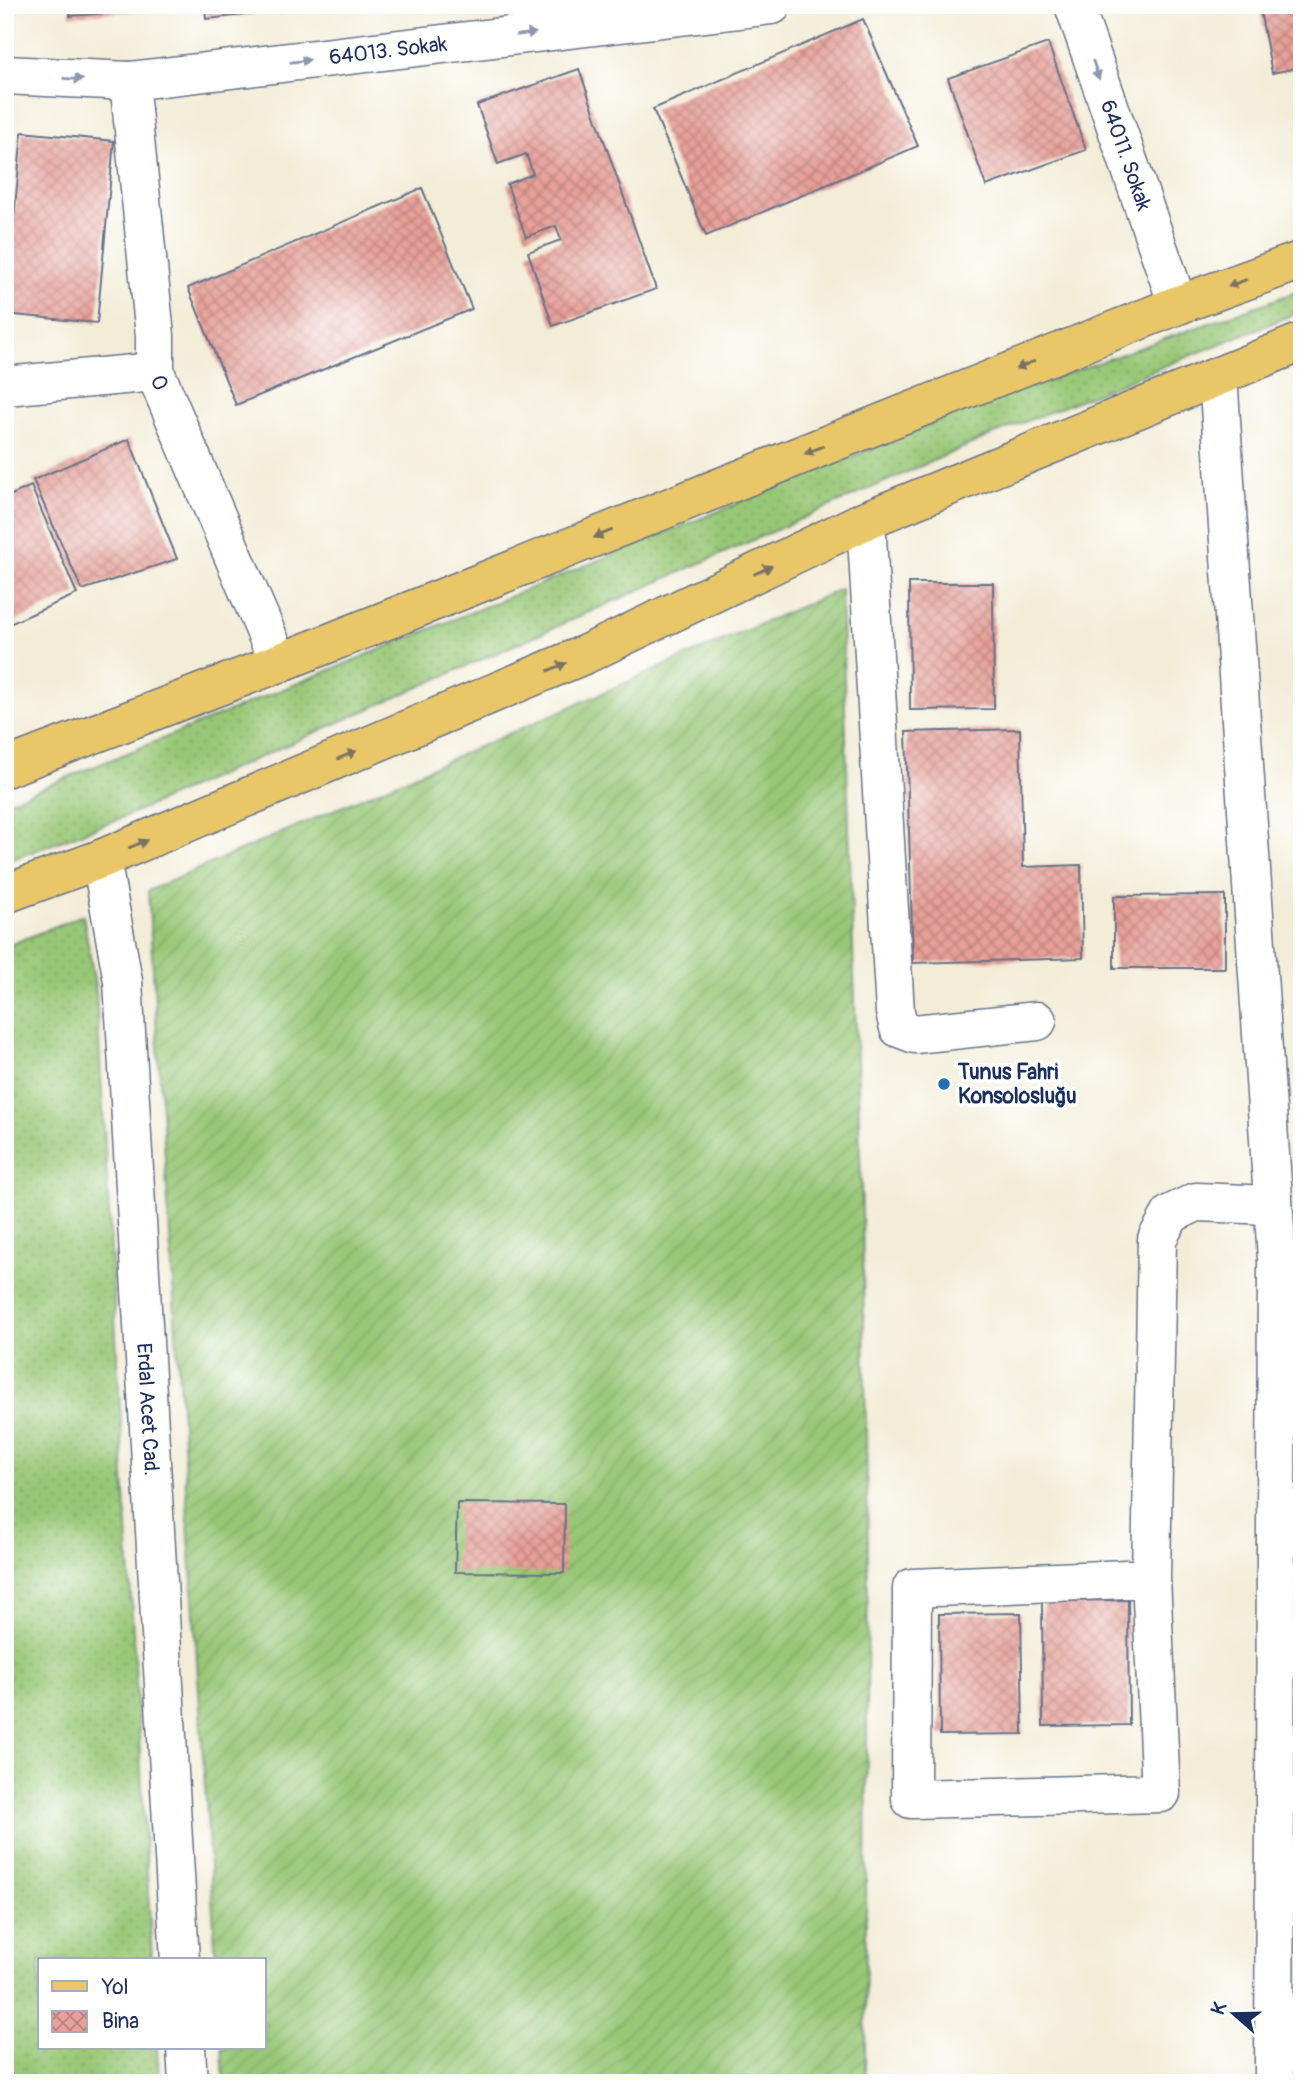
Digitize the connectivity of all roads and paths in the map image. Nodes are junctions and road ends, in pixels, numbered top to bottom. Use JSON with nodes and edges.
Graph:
{"nodes":[{"id":1,"x":772,"y":5,"type":"edge"},
{"id":2,"x":1074,"y":5,"type":"edge"},
{"id":3,"x":5,"y":75,"type":"edge"},
{"id":4,"x":129,"y":82,"type":"junction"},
{"id":5,"x":1302,"y":260,"type":"edge"},
{"id":6,"x":1178,"y":304,"type":"junction"},
{"id":7,"x":1302,"y":342,"type":"edge"},
{"id":8,"x":155,"y":372,"type":"junction"},
{"id":9,"x":1217,"y":376,"type":"junction"},
{"id":10,"x":5,"y":386,"type":"edge"},
{"id":11,"x":866,"y":520,"type":"junction"},
{"id":12,"x":279,"y":663,"type":"junction"},
{"id":13,"x":5,"y":768,"type":"edge"},
{"id":14,"x":101,"y":859,"type":"junction"},
{"id":15,"x":5,"y":894,"type":"edge"},
{"id":16,"x":1037,"y":1021,"type":"dead end"},
{"id":17,"x":1273,"y":1205,"type":"junction"},
{"id":18,"x":1290,"y":1258,"type":"edge"},
{"id":19,"x":1289,"y":1560,"type":"edge"},
{"id":20,"x":1151,"y":1578,"type":"junction"},
{"id":21,"x":1289,"y":1777,"type":"edge"},
{"id":22,"x":180,"y":1958,"type":"edge"},
{"id":23,"x":1288,"y":1984,"type":"edge"},
{"id":24,"x":186,"y":2050,"type":"edge"},
{"id":25,"x":188,"y":2083,"type":"edge"},
{"id":26,"x":1274,"y":2083,"type":"edge"}],
"edges":[{"from":4,"to":1,"type":"street","name":"64013. Sokak","one_way":true},
{"from":2,"to":6,"type":"street","name":"64011. Sokak","one_way":true},
{"from":3,"to":4,"type":"street","name":"64013. Sokak","one_way":true},
{"from":4,"to":8,"type":"street","name":"0"},
{"from":5,"to":6,"type":"main road","one_way":true},
{"from":6,"to":12,"type":"main road","one_way":true},
{"from":7,"to":9,"type":"main road"},
{"from":8,"to":10,"type":"street"},
{"from":8,"to":12,"type":"street","name":"0"},
{"from":9,"to":11,"type":"main road"},
{"from":9,"to":17,"type":"street"},
{"from":14,"to":11,"type":"main road","one_way":true},
{"from":11,"to":16,"type":"street"},
{"from":12,"to":13,"type":"main road"},
{"from":14,"to":15,"type":"main road"},
{"from":14,"to":22,"type":"street","name":"Erdal Acet Cad."},
{"from":17,"to":18,"type":"street"},
{"from":17,"to":20,"type":"street"},
{"from":18,"to":19,"type":"street"},
{"from":19,"to":21,"type":"street"},
{"from":20,"to":20,"type":"street"},
{"from":21,"to":23,"type":"street"},
{"from":23,"to":26,"type":"street"},
{"from":24,"to":25,"type":"street"}]}
